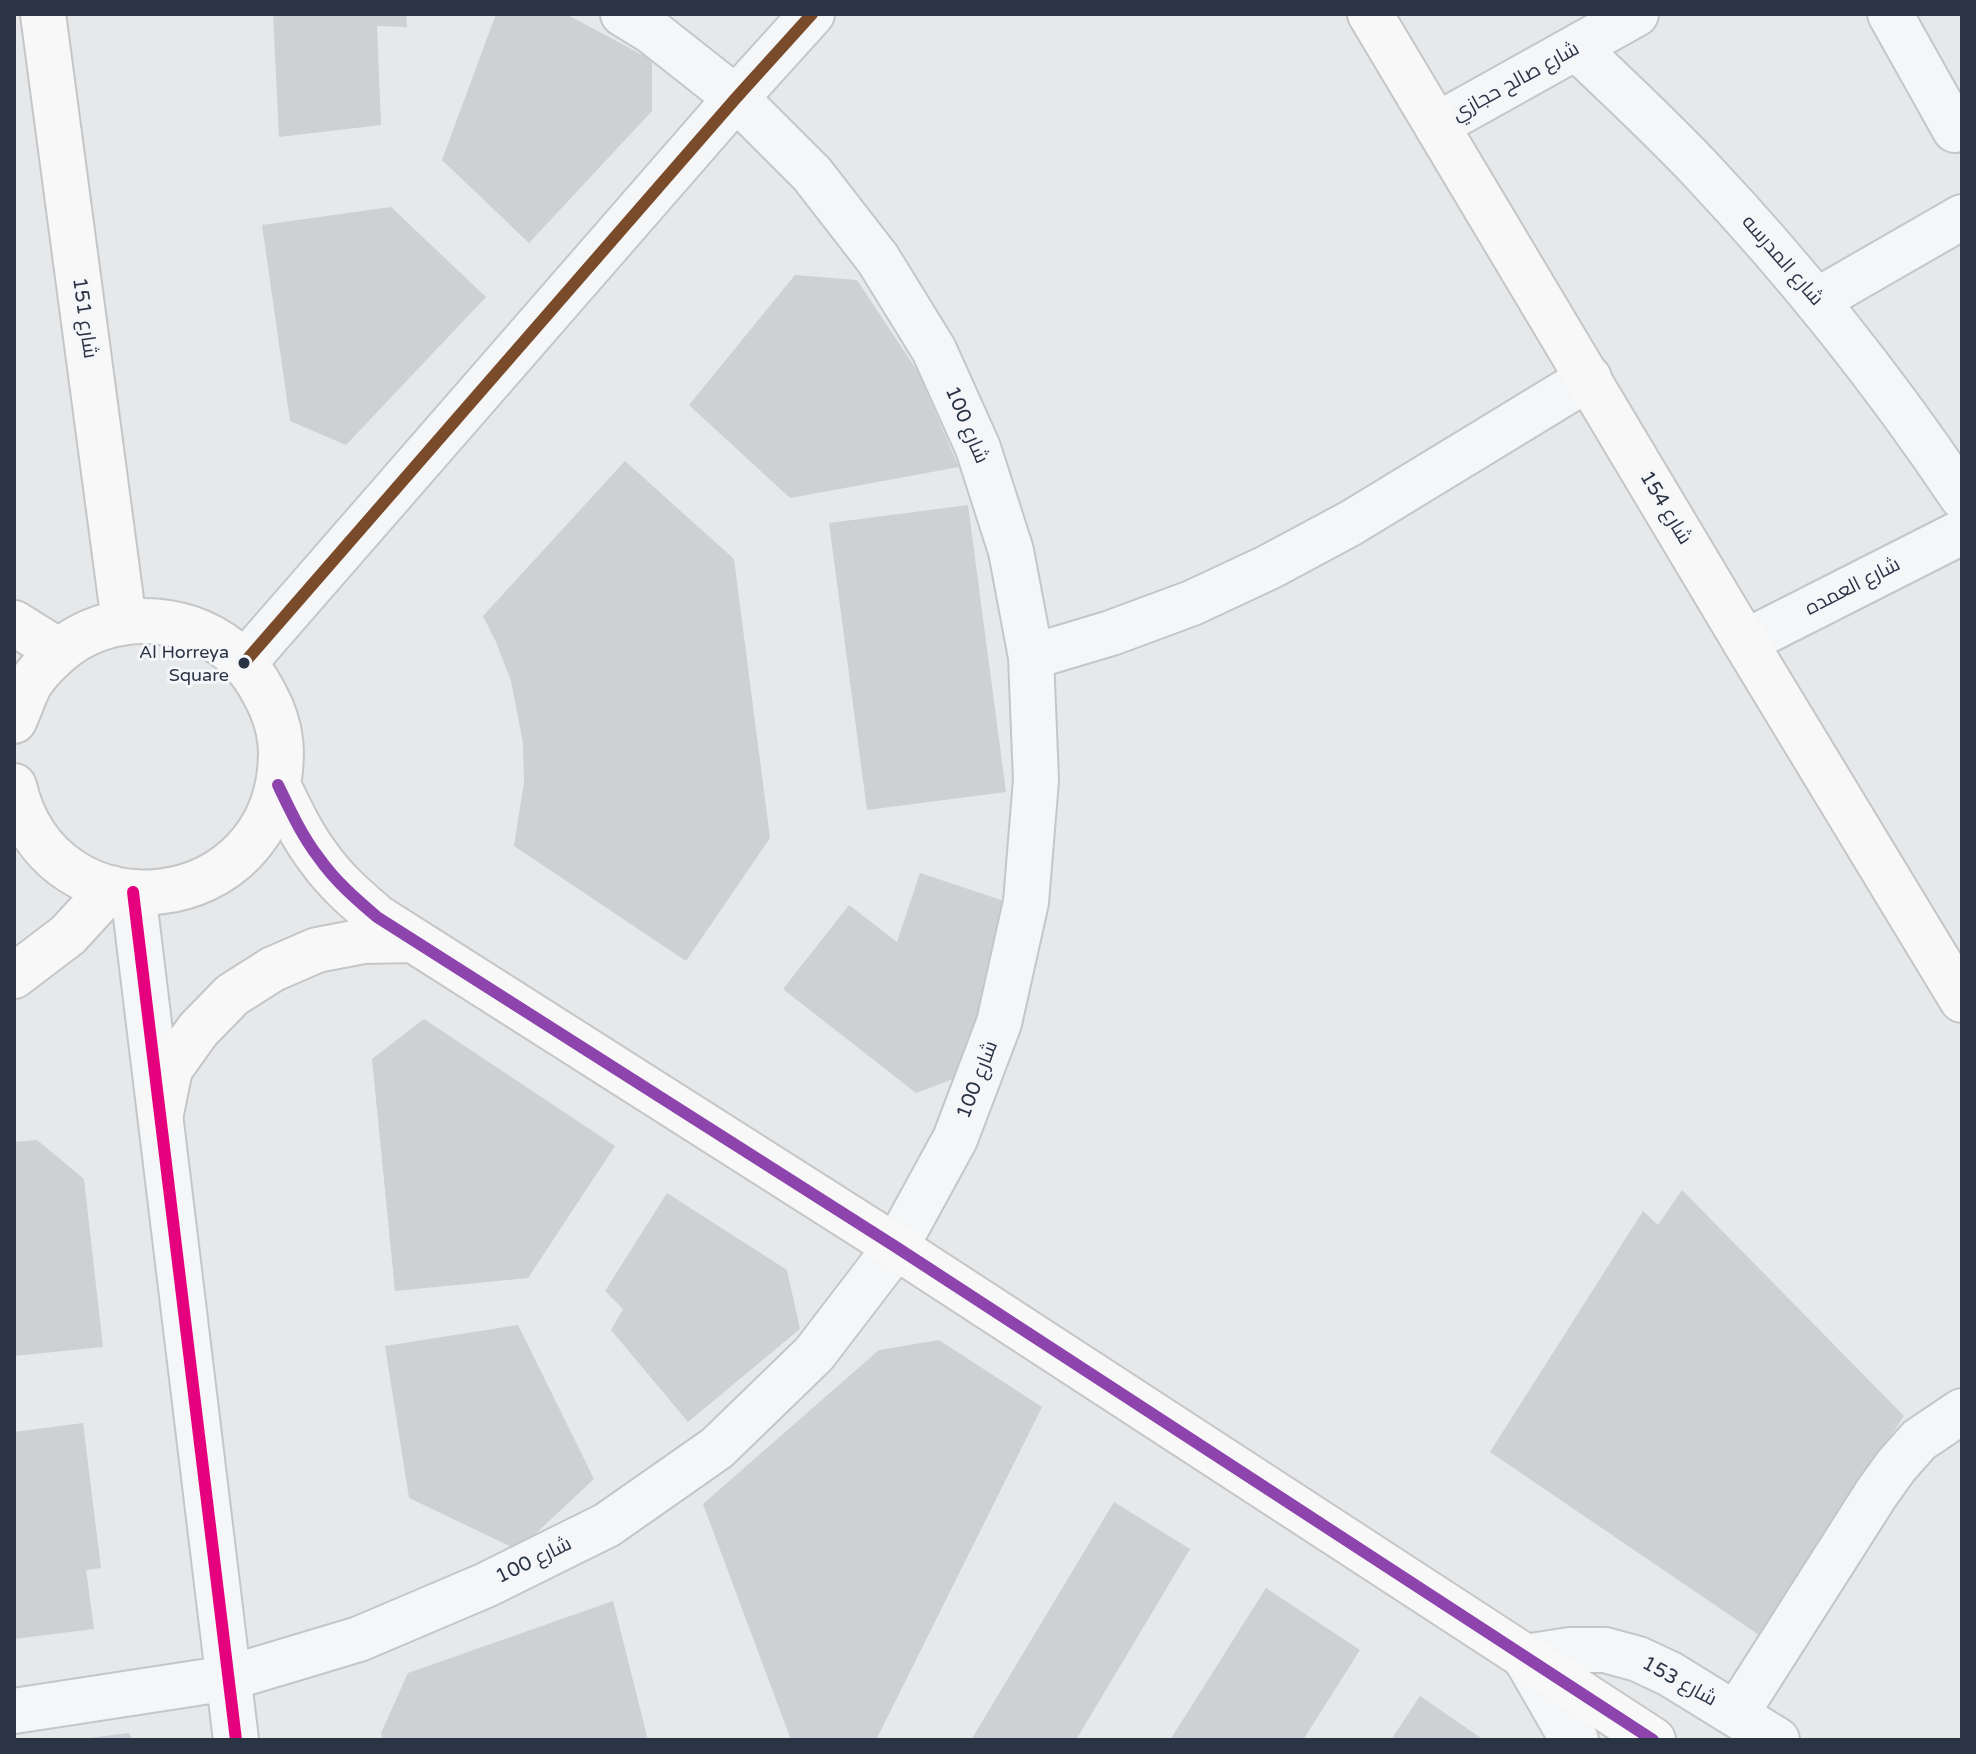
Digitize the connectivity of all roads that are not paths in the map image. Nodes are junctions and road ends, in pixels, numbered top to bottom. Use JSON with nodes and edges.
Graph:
{"nodes":[{"id":1,"x":43,"y":14,"type":"edge"},
{"id":2,"x":623,"y":14,"type":"edge"},
{"id":3,"x":812,"y":14,"type":"edge"},
{"id":4,"x":1370,"y":14,"type":"edge"},
{"id":5,"x":1636,"y":14,"type":"edge"},
{"id":6,"x":1890,"y":14,"type":"edge"},
{"id":7,"x":1577,"y":48,"type":"junction"},
{"id":8,"x":736,"y":98,"type":"junction"},
{"id":9,"x":1437,"y":125,"type":"junction"},
{"id":10,"x":1955,"y":130,"type":"dead end"},
{"id":11,"x":1962,"y":217,"type":"edge"},
{"id":12,"x":1816,"y":301,"type":"junction"},
{"id":13,"x":1589,"y":378,"type":"junction"},
{"id":14,"x":1962,"y":497,"type":"edge"},
{"id":15,"x":1962,"y":532,"type":"edge"},
{"id":16,"x":124,"y":622,"type":"junction"},
{"id":17,"x":14,"y":623,"type":"edge"},
{"id":18,"x":1745,"y":642,"type":"junction"},
{"id":19,"x":59,"y":651,"type":"junction"},
{"id":20,"x":1031,"y":657,"type":"junction"},
{"id":21,"x":244,"y":663,"type":"junction"},
{"id":22,"x":14,"y":721,"type":"edge"},
{"id":23,"x":278,"y":785,"type":"junction"},
{"id":24,"x":14,"y":786,"type":"edge"},
{"id":25,"x":122,"y":890,"type":"junction"},
{"id":26,"x":413,"y":940,"type":"junction"},
{"id":27,"x":1948,"y":950,"type":"edge"},
{"id":28,"x":14,"y":976,"type":"edge"},
{"id":29,"x":1962,"y":1000,"type":"edge"},
{"id":30,"x":161,"y":1113,"type":"junction"},
{"id":31,"x":896,"y":1247,"type":"junction"},
{"id":32,"x":1962,"y":1411,"type":"edge"},
{"id":33,"x":1530,"y":1660,"type":"junction"},
{"id":34,"x":229,"y":1678,"type":"junction"},
{"id":35,"x":14,"y":1711,"type":"edge"},
{"id":36,"x":1736,"y":1714,"type":"junction"},
{"id":37,"x":236,"y":1740,"type":"edge"},
{"id":38,"x":1576,"y":1740,"type":"edge"},
{"id":39,"x":1653,"y":1740,"type":"edge"},
{"id":40,"x":1777,"y":1740,"type":"edge"}],
"edges":[{"from":1,"to":16,"type":"street","name":"شارع 151"},
{"from":2,"to":8,"type":"street","name":"شارع 100"},
{"from":3,"to":8,"type":"street"},
{"from":4,"to":9,"type":"street","name":"شارع 154"},
{"from":5,"to":7,"type":"street","name":"شارع صالح حجازي"},
{"from":6,"to":10,"type":"street"},
{"from":7,"to":9,"type":"street","name":"شارع صالح حجازي"},
{"from":7,"to":12,"type":"street","name":"شارع المدرسه"},
{"from":8,"to":20,"type":"street","name":"شارع 100"},
{"from":8,"to":21,"type":"street"},
{"from":9,"to":13,"type":"street","name":"شارع 154"},
{"from":11,"to":12,"type":"street"},
{"from":12,"to":14,"type":"street","name":"شارع المدرسه"},
{"from":13,"to":18,"type":"street","name":"شارع 154"},
{"from":13,"to":20,"type":"street"},
{"from":15,"to":18,"type":"street","name":"شارع العمده"},
{"from":16,"to":19,"type":"street"},
{"from":16,"to":21,"type":"street"},
{"from":17,"to":19,"type":"street"},
{"from":18,"to":27,"type":"street","name":"شارع 154"},
{"from":19,"to":22,"type":"street"},
{"from":20,"to":31,"type":"street","name":"شارع 100"},
{"from":21,"to":23,"type":"street"},
{"from":23,"to":25,"type":"street"},
{"from":23,"to":26,"type":"street"},
{"from":24,"to":25,"type":"street"},
{"from":25,"to":28,"type":"street"},
{"from":25,"to":30,"type":"street"},
{"from":26,"to":30,"type":"street"},
{"from":26,"to":31,"type":"street"},
{"from":27,"to":29,"type":"street","name":"شارع 154"},
{"from":30,"to":34,"type":"street"},
{"from":31,"to":33,"type":"street"},
{"from":31,"to":34,"type":"street","name":"شارع 100"},
{"from":32,"to":36,"type":"street"},
{"from":33,"to":36,"type":"street","name":"شارع 153"},
{"from":33,"to":38,"type":"street"},
{"from":33,"to":39,"type":"street"},
{"from":34,"to":35,"type":"street","name":"شارع 100"},
{"from":34,"to":37,"type":"street"},
{"from":36,"to":40,"type":"street","name":"شارع 153"}]}
